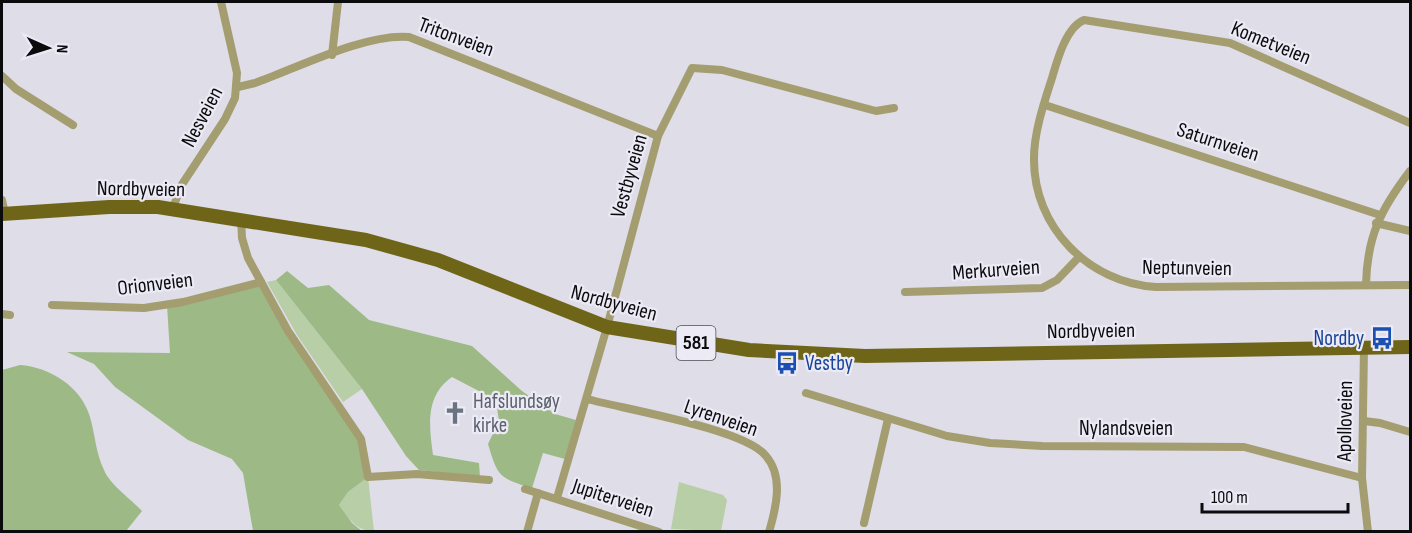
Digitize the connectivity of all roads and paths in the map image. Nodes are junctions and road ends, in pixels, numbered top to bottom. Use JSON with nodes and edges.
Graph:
{"nodes":[{"id":1,"x":221,"y":2,"type":"edge"},
{"id":2,"x":338,"y":2,"type":"edge"},
{"id":3,"x":1076,"y":25,"type":"joint"},
{"id":4,"x":332,"y":55,"type":"junction"},
{"id":5,"x":2,"y":76,"type":"edge"},
{"id":6,"x":238,"y":87,"type":"junction"},
{"id":7,"x":1045,"y":105,"type":"junction"},
{"id":8,"x":894,"y":108,"type":"dead end"},
{"id":9,"x":1410,"y":123,"type":"edge"},
{"id":10,"x":73,"y":125,"type":"dead end"},
{"id":11,"x":658,"y":136,"type":"junction"},
{"id":12,"x":1410,"y":171,"type":"edge"},
{"id":13,"x":2,"y":200,"type":"edge"},
{"id":14,"x":173,"y":208,"type":"junction"},
{"id":15,"x":3,"y":214,"type":"edge"},
{"id":16,"x":242,"y":218,"type":"junction"},
{"id":17,"x":1378,"y":219,"type":"junction"},
{"id":18,"x":1410,"y":231,"type":"edge"},
{"id":19,"x":1079,"y":257,"type":"junction"},
{"id":20,"x":261,"y":282,"type":"junction"},
{"id":21,"x":1366,"y":285,"type":"junction"},
{"id":22,"x":1410,"y":285,"type":"edge"},
{"id":23,"x":905,"y":292,"type":"dead end"},
{"id":24,"x":52,"y":305,"type":"dead end"},
{"id":25,"x":608,"y":327,"type":"junction"},
{"id":26,"x":1364,"y":347,"type":"junction"},
{"id":27,"x":1410,"y":347,"type":"edge"},
{"id":28,"x":806,"y":393,"type":"dead end"},
{"id":29,"x":586,"y":399,"type":"junction"},
{"id":30,"x":888,"y":420,"type":"junction"},
{"id":31,"x":1364,"y":421,"type":"junction"},
{"id":32,"x":1410,"y":432,"type":"edge"},
{"id":33,"x":1362,"y":478,"type":"junction"},
{"id":34,"x":489,"y":480,"type":"dead end"},
{"id":35,"x":525,"y":489,"type":"dead end"},
{"id":36,"x":538,"y":493,"type":"junction"},
{"id":37,"x":557,"y":498,"type":"junction"},
{"id":38,"x":864,"y":523,"type":"dead end"},
{"id":39,"x":527,"y":531,"type":"edge"},
{"id":40,"x":659,"y":531,"type":"edge"},
{"id":41,"x":769,"y":531,"type":"edge"},
{"id":42,"x":1368,"y":531,"type":"edge"}],
"edges":[{"from":1,"to":6,"type":"street","name":"Nesveien"},
{"from":2,"to":4,"type":"street"},
{"from":3,"to":7,"type":"street","name":"Neptunveien"},
{"from":3,"to":9,"type":"street","name":"Kometveien"},
{"from":4,"to":6,"type":"street","name":"Tritonveien"},
{"from":4,"to":11,"type":"street","name":"Tritonveien"},
{"from":5,"to":10,"type":"street"},
{"from":6,"to":14,"type":"street","name":"Nesveien"},
{"from":7,"to":17,"type":"street","name":"Saturnveien"},
{"from":7,"to":19,"type":"street","name":"Neptunveien"},
{"from":8,"to":11,"type":"street","name":"Vestbyveien"},
{"from":11,"to":25,"type":"street","name":"Vestbyveien"},
{"from":12,"to":17,"type":"street"},
{"from":13,"to":15,"type":"street"},
{"from":14,"to":15,"type":"main road","name":"Nordbyveien","number":"581"},
{"from":14,"to":16,"type":"main road","name":"Nordbyveien","number":"581"},
{"from":16,"to":20,"type":"street"},
{"from":16,"to":25,"type":"main road","name":"Nordbyveien","number":"581"},
{"from":17,"to":18,"type":"street","name":"Saturnveien"},
{"from":17,"to":21,"type":"street"},
{"from":19,"to":21,"type":"street","name":"Neptunveien"},
{"from":19,"to":23,"type":"street","name":"Merkurveien"},
{"from":20,"to":24,"type":"street","name":"Orionveien"},
{"from":20,"to":34,"type":"street"},
{"from":21,"to":22,"type":"street","name":"Neptunveien"},
{"from":25,"to":26,"type":"main road","name":"Nordbyveien","number":"581"},
{"from":25,"to":29,"type":"street","name":"Vestbyveien"},
{"from":26,"to":27,"type":"main road","name":"Nordbyveien","number":"581"},
{"from":26,"to":31,"type":"street","name":"Apolloveien"},
{"from":28,"to":30,"type":"street","name":"Nylandsveien"},
{"from":29,"to":37,"type":"street","name":"Vestbyveien"},
{"from":29,"to":41,"type":"street","name":"Lyrenveien"},
{"from":30,"to":33,"type":"street","name":"Nylandsveien"},
{"from":30,"to":38,"type":"street"},
{"from":31,"to":32,"type":"street"},
{"from":31,"to":33,"type":"street","name":"Apolloveien"},
{"from":33,"to":42,"type":"street","name":"Apolloveien"},
{"from":35,"to":36,"type":"street","name":"Jupiterveien"},
{"from":36,"to":37,"type":"street","name":"Jupiterveien"},
{"from":36,"to":39,"type":"street"},
{"from":37,"to":40,"type":"street","name":"Jupiterveien"}]}
